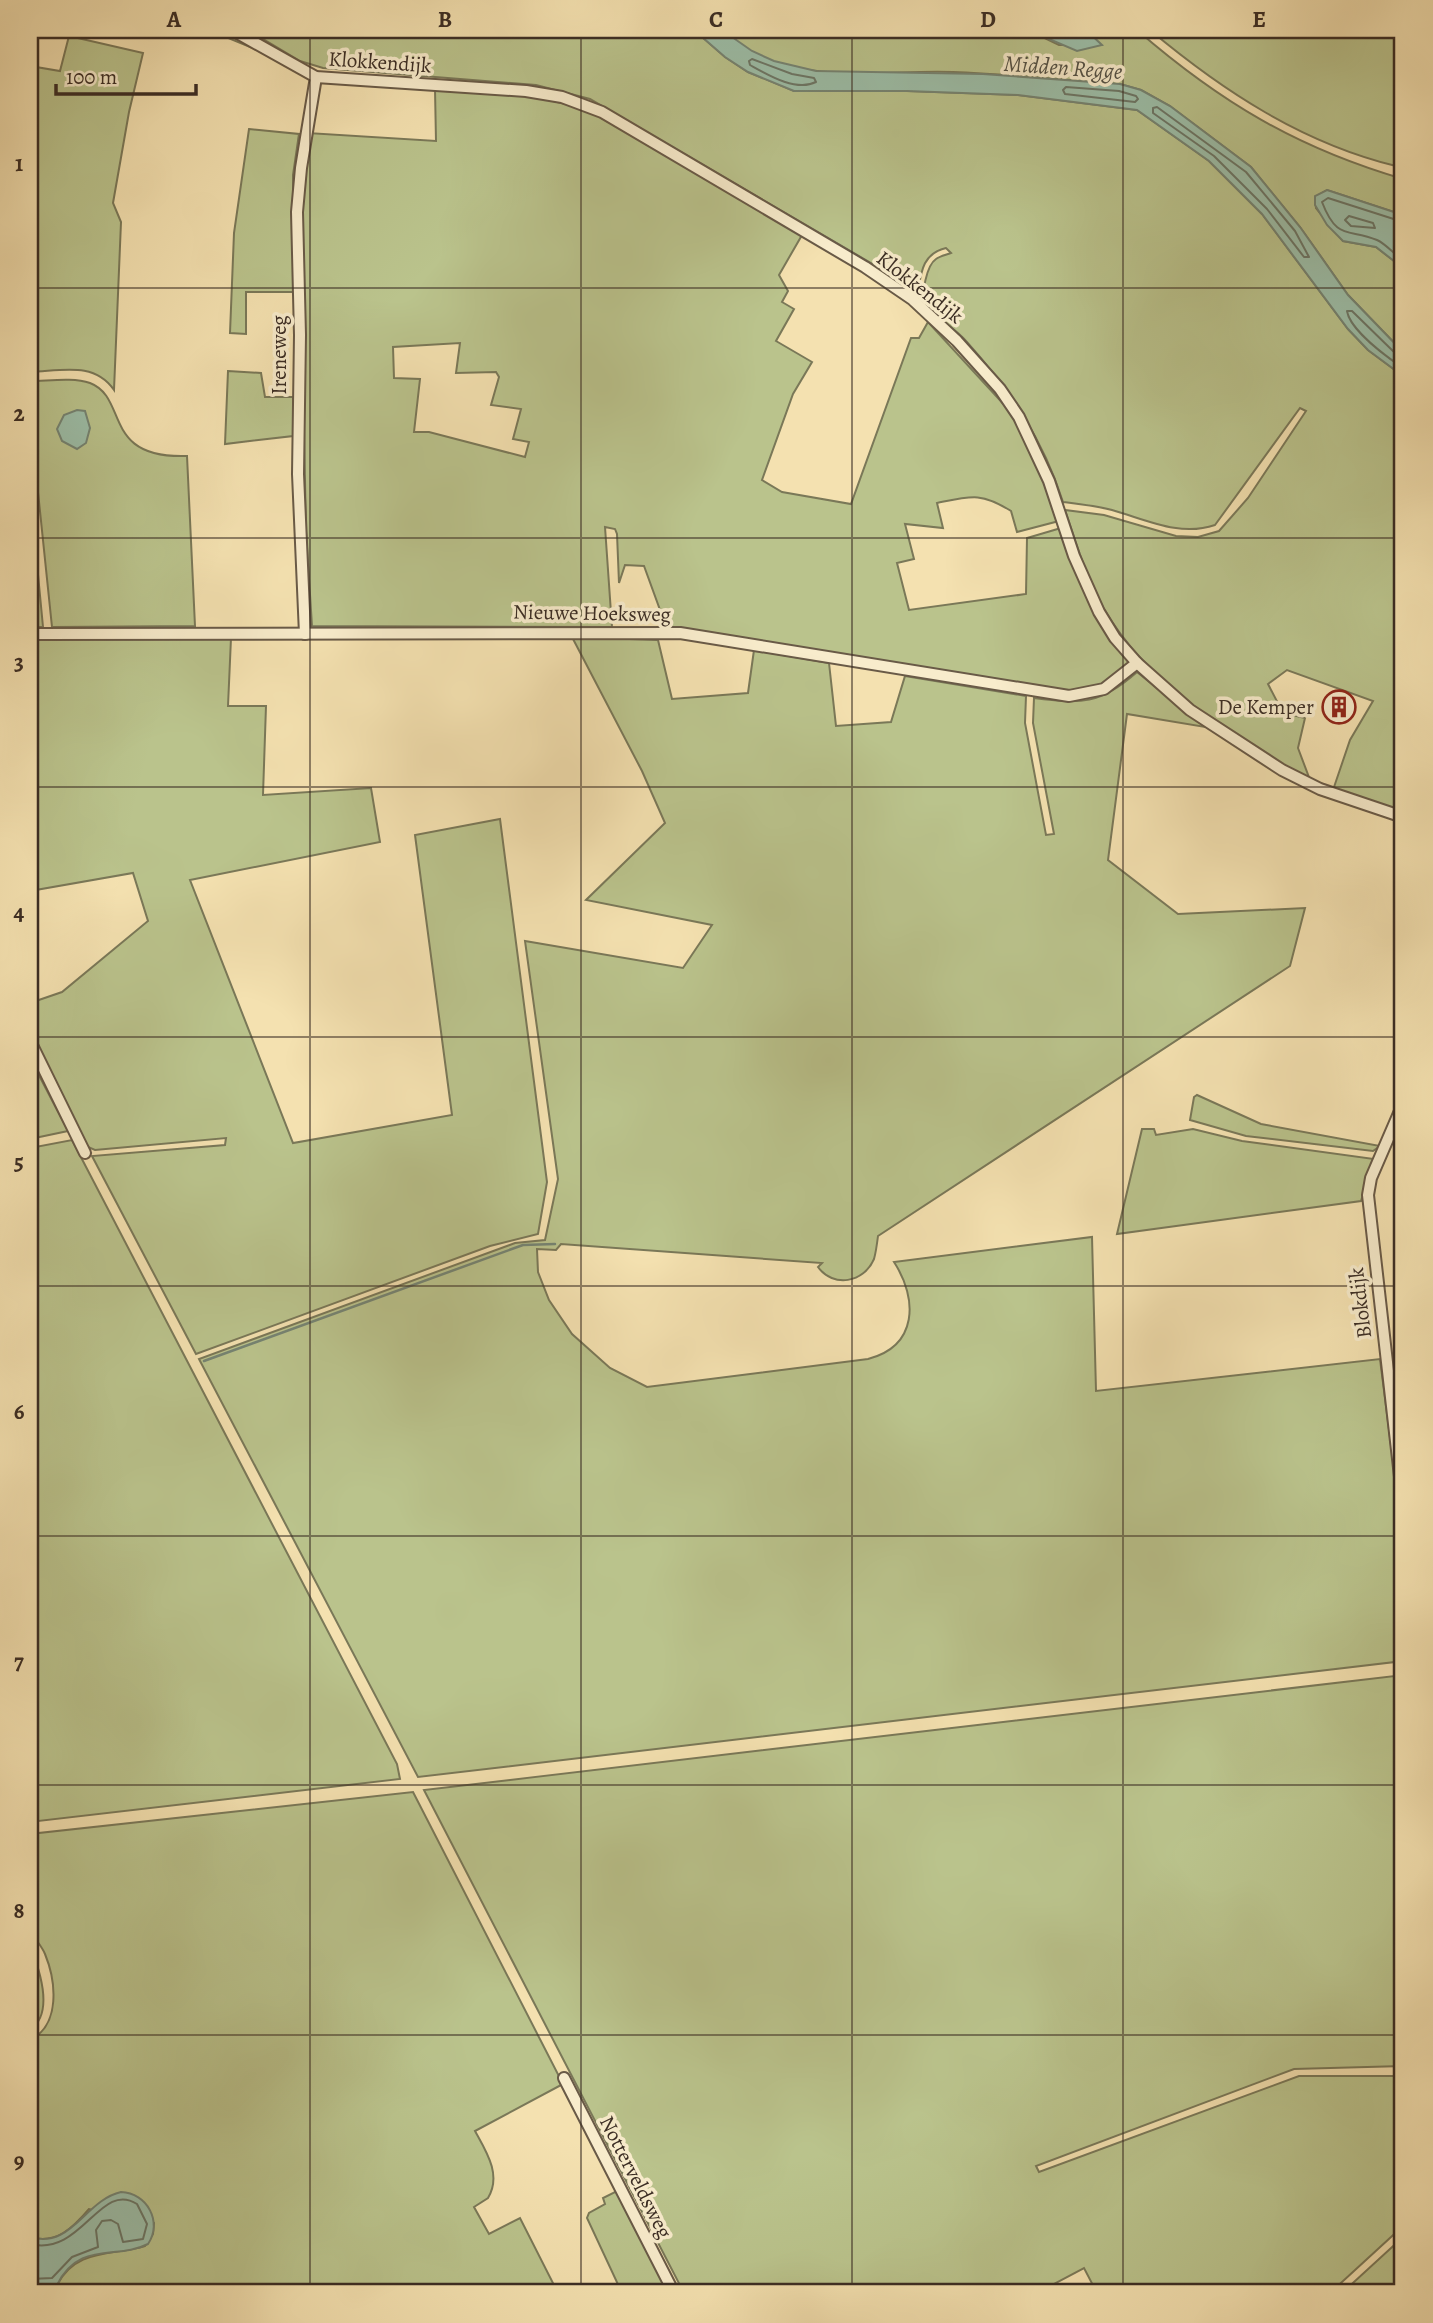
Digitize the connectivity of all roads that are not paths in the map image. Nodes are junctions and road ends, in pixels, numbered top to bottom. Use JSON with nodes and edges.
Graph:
{"nodes":[{"id":1,"x":232,"y":30,"type":"edge"},
{"id":2,"x":316,"y":77,"type":"junction"},
{"id":3,"x":30,"y":634,"type":"edge"},
{"id":4,"x":305,"y":634,"type":"junction"},
{"id":5,"x":1137,"y":663,"type":"junction"},
{"id":6,"x":1403,"y":817,"type":"edge"},
{"id":7,"x":30,"y":1041,"type":"edge"},
{"id":8,"x":1403,"y":1104,"type":"edge"},
{"id":9,"x":85,"y":1153,"type":"dead end"},
{"id":10,"x":1403,"y":1503,"type":"edge"},
{"id":11,"x":564,"y":2078,"type":"dead end"},
{"id":12,"x":674,"y":2293,"type":"edge"}],
"edges":[{"from":1,"to":2,"type":"street","name":"Klokkendijk"},
{"from":2,"to":4,"type":"street","name":"Ireneweg"},
{"from":2,"to":5,"type":"street","name":"Klokkendijk"},
{"from":3,"to":4,"type":"street","name":"Nieuwe Hoeksweg"},
{"from":4,"to":5,"type":"street","name":"Nieuwe Hoeksweg"},
{"from":5,"to":6,"type":"street","name":"Klokkendijk"},
{"from":7,"to":9,"type":"street"},
{"from":8,"to":10,"type":"street","name":"Blokdijk"},
{"from":11,"to":12,"type":"street","name":"Notterveldsweg"}]}
